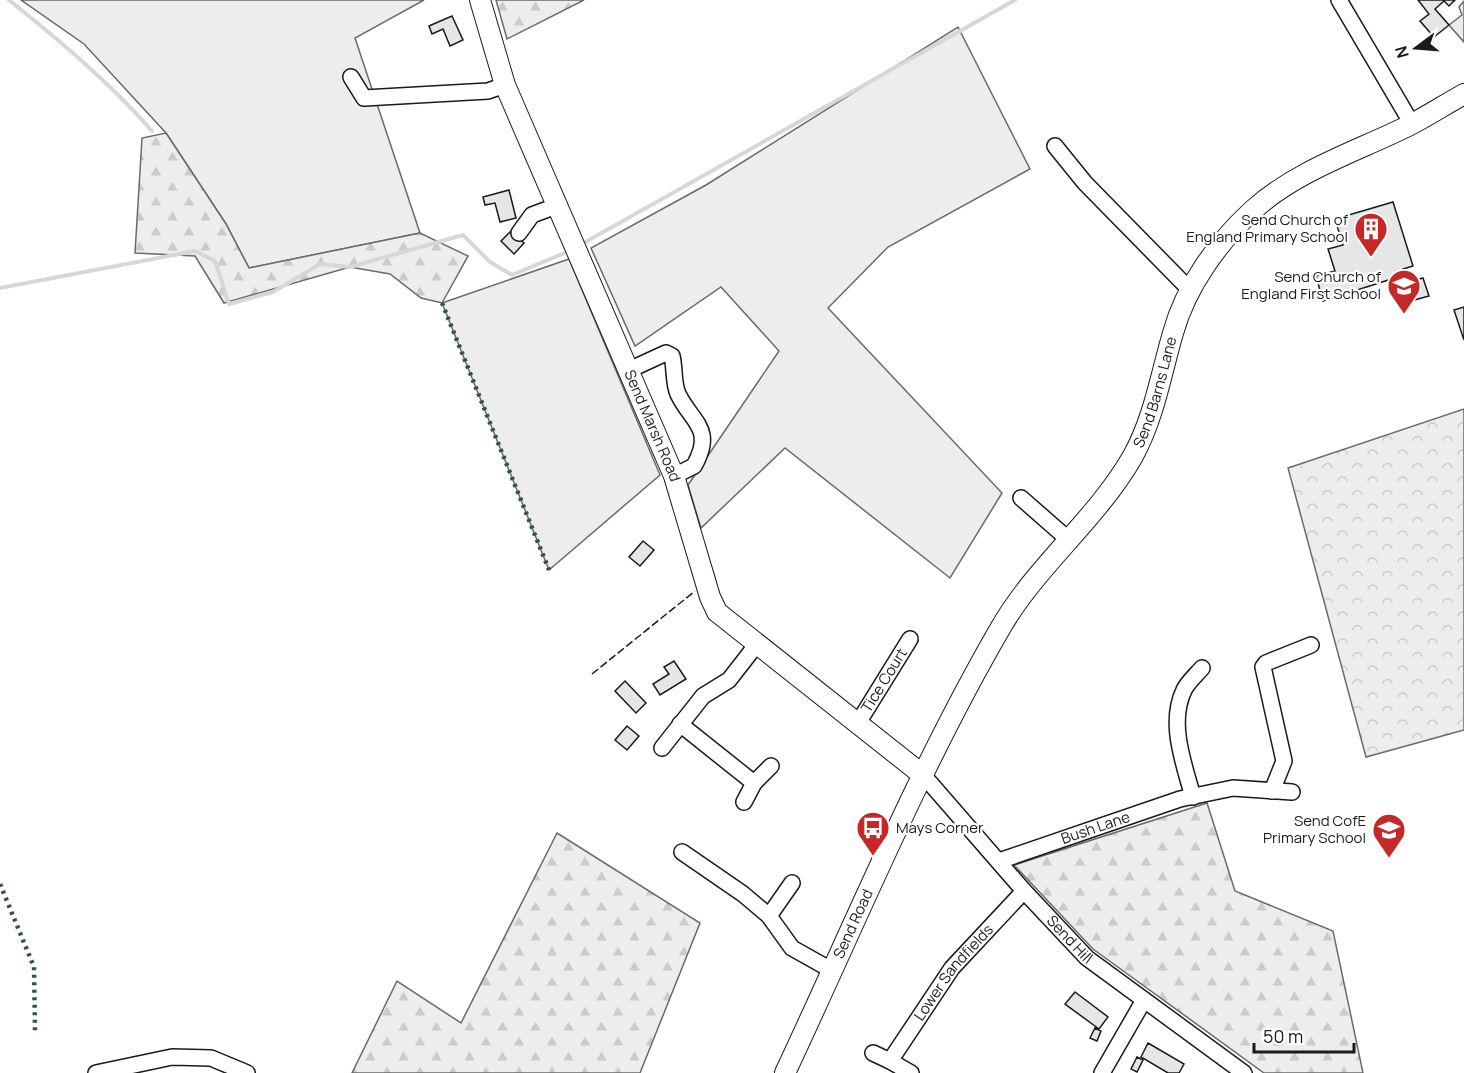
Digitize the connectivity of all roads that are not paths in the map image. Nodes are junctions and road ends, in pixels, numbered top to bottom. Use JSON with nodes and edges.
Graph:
{"nodes":[{"id":1,"x":480,"y":0,"type":"edge"},
{"id":2,"x":1339,"y":0,"type":"edge"},
{"id":3,"x":351,"y":77,"type":"dead end"},
{"id":4,"x":505,"y":86,"type":"junction"},
{"id":5,"x":1464,"y":94,"type":"edge"},
{"id":6,"x":1412,"y":124,"type":"junction"},
{"id":7,"x":1055,"y":146,"type":"dead end"},
{"id":8,"x":556,"y":206,"type":"junction"},
{"id":9,"x":519,"y":233,"type":"dead end"},
{"id":10,"x":1191,"y":291,"type":"junction"},
{"id":11,"x":629,"y":370,"type":"junction"},
{"id":12,"x":674,"y":476,"type":"junction"},
{"id":13,"x":1022,"y":498,"type":"dead end"},
{"id":14,"x":1069,"y":540,"type":"junction"},
{"id":15,"x":910,"y":639,"type":"dead end"},
{"id":16,"x":758,"y":644,"type":"junction"},
{"id":17,"x":1311,"y":645,"type":"dead end"},
{"id":18,"x":1202,"y":669,"type":"dead end"},
{"id":19,"x":858,"y":723,"type":"junction"},
{"id":20,"x":680,"y":724,"type":"junction"},
{"id":21,"x":662,"y":748,"type":"dead end"},
{"id":22,"x":771,"y":766,"type":"dead end"},
{"id":23,"x":924,"y":776,"type":"junction"},
{"id":24,"x":754,"y":783,"type":"junction"},
{"id":25,"x":1272,"y":791,"type":"junction"},
{"id":26,"x":1292,"y":792,"type":"dead end"},
{"id":27,"x":1193,"y":797,"type":"junction"},
{"id":28,"x":744,"y":802,"type":"dead end"},
{"id":29,"x":682,"y":852,"type":"dead end"},
{"id":30,"x":999,"y":861,"type":"junction"},
{"id":31,"x":792,"y":883,"type":"dead end"},
{"id":32,"x":1024,"y":891,"type":"junction"},
{"id":33,"x":769,"y":916,"type":"junction"},
{"id":34,"x":833,"y":971,"type":"junction"},
{"id":35,"x":1144,"y":1000,"type":"junction"},
{"id":36,"x":873,"y":1053,"type":"dead end"},
{"id":37,"x":890,"y":1061,"type":"junction"},
{"id":38,"x":96,"y":1073,"type":"edge"},
{"id":39,"x":247,"y":1073,"type":"edge"},
{"id":40,"x":785,"y":1073,"type":"edge"},
{"id":41,"x":911,"y":1073,"type":"edge"},
{"id":42,"x":1102,"y":1073,"type":"edge"},
{"id":43,"x":1244,"y":1073,"type":"edge"}],
"edges":[{"from":1,"to":4,"type":"main road","name":"Send Marsh Road"},
{"from":2,"to":6,"type":"street"},
{"from":3,"to":4,"type":"street"},
{"from":4,"to":8,"type":"main road","name":"Send Marsh Road"},
{"from":5,"to":6,"type":"main road","name":"Send Barns Lane"},
{"from":6,"to":10,"type":"main road","name":"Send Barns Lane"},
{"from":7,"to":10,"type":"street"},
{"from":8,"to":9,"type":"street"},
{"from":8,"to":11,"type":"main road","name":"Send Marsh Road"},
{"from":10,"to":14,"type":"main road","name":"Send Barns Lane"},
{"from":11,"to":12,"type":"main road","name":"Send Marsh Road"},
{"from":11,"to":12,"type":"street"},
{"from":12,"to":16,"type":"main road","name":"Send Marsh Road"},
{"from":13,"to":14,"type":"street"},
{"from":14,"to":23,"type":"main road","name":"Send Barns Lane"},
{"from":15,"to":19,"type":"street","name":"Tice Court"},
{"from":16,"to":19,"type":"main road","name":"Send Marsh Road"},
{"from":16,"to":20,"type":"street"},
{"from":17,"to":25,"type":"street"},
{"from":18,"to":27,"type":"street"},
{"from":19,"to":23,"type":"main road","name":"Send Marsh Road"},
{"from":20,"to":21,"type":"street"},
{"from":20,"to":24,"type":"street"},
{"from":22,"to":24,"type":"street"},
{"from":23,"to":30,"type":"street","name":"Send Hill"},
{"from":23,"to":34,"type":"main road","name":"Send Road"},
{"from":24,"to":28,"type":"street"},
{"from":25,"to":26,"type":"street","name":"Bush Lane"},
{"from":25,"to":27,"type":"street","name":"Bush Lane"},
{"from":27,"to":30,"type":"street","name":"Bush Lane"},
{"from":29,"to":33,"type":"street"},
{"from":30,"to":32,"type":"street","name":"Send Hill"},
{"from":31,"to":33,"type":"street"},
{"from":32,"to":35,"type":"street","name":"Send Hill"},
{"from":32,"to":37,"type":"street","name":"Lower Sandfields"},
{"from":33,"to":34,"type":"street"},
{"from":34,"to":40,"type":"main road","name":"Send Road"},
{"from":35,"to":42,"type":"street"},
{"from":35,"to":43,"type":"street","name":"Send Hill"},
{"from":36,"to":37,"type":"street"},
{"from":37,"to":41,"type":"street"},
{"from":38,"to":39,"type":"street"}]}
